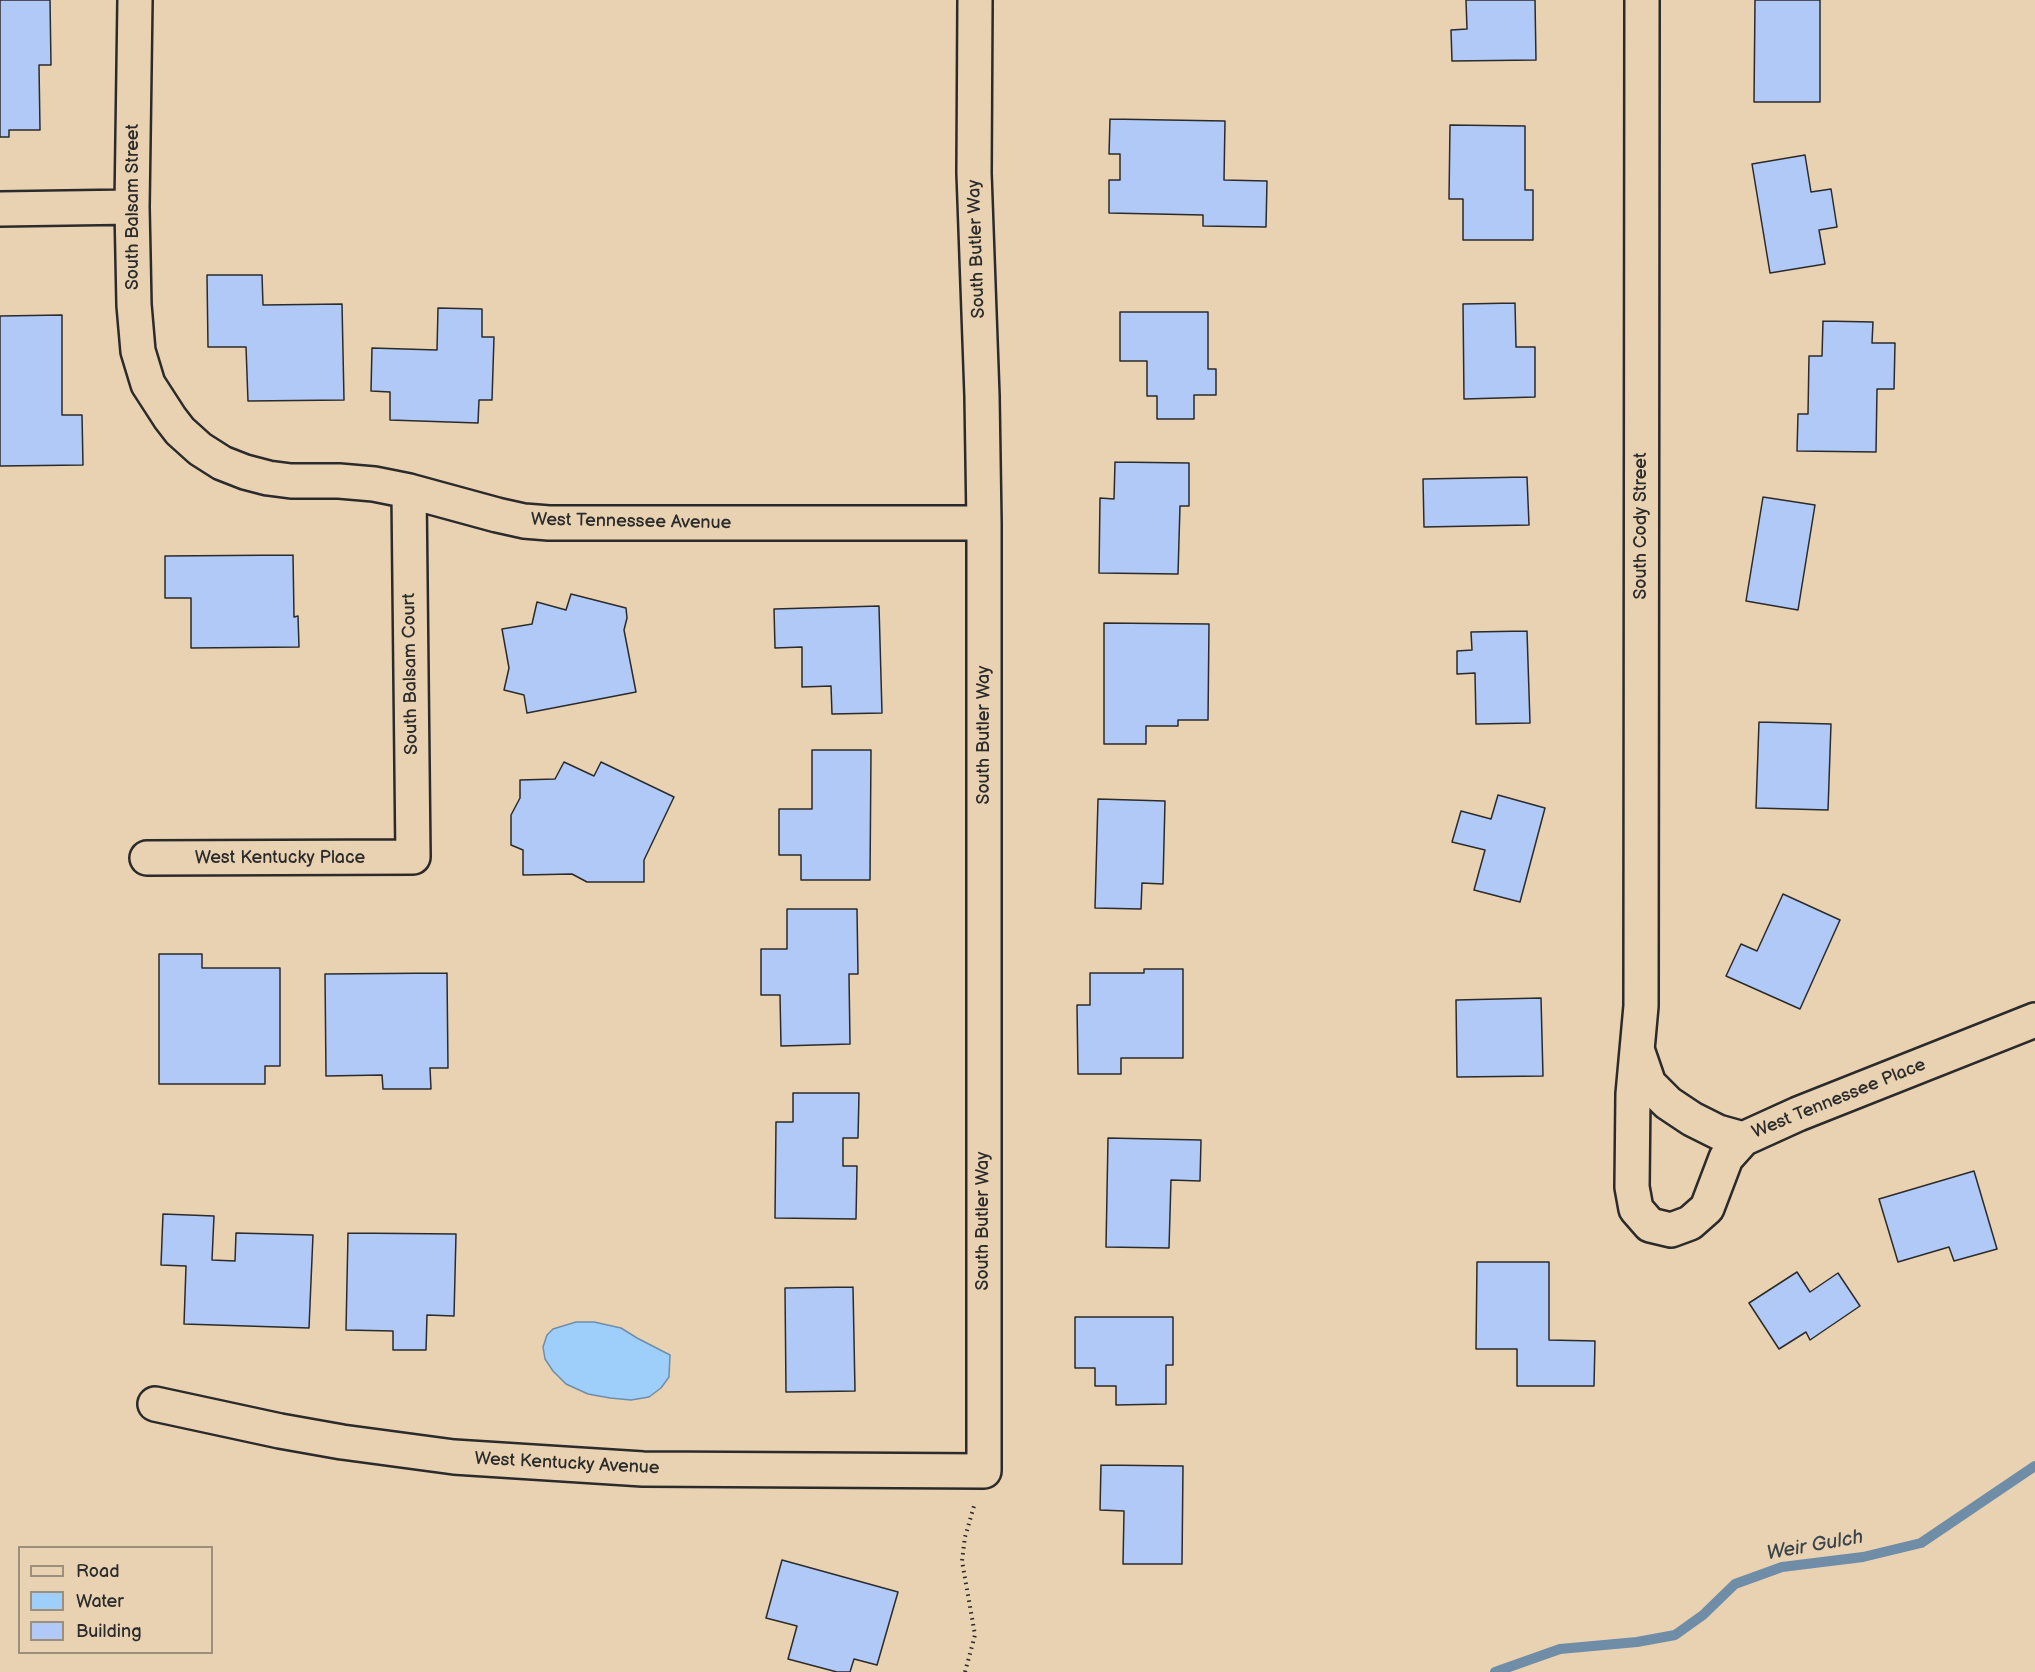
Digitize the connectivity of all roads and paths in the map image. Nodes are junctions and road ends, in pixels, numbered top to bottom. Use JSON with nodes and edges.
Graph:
{"nodes":[{"id":1,"x":135,"y":0,"type":"edge"},
{"id":2,"x":975,"y":0,"type":"edge"},
{"id":3,"x":1641,"y":0,"type":"edge"},
{"id":4,"x":132,"y":207,"type":"junction"},
{"id":5,"x":0,"y":209,"type":"edge"},
{"id":6,"x":162,"y":408,"type":"joint"},
{"id":7,"x":410,"y":491,"type":"junction"},
{"id":8,"x":984,"y":523,"type":"junction"},
{"id":9,"x":413,"y":857,"type":"joint"},
{"id":10,"x":147,"y":858,"type":"dead end"},
{"id":11,"x":2035,"y":1020,"type":"edge"},
{"id":12,"x":1638,"y":1052,"type":"junction"},
{"id":13,"x":1743,"y":1139,"type":"junction"},
{"id":14,"x":1650,"y":1225,"type":"joint"},
{"id":15,"x":155,"y":1404,"type":"dead end"},
{"id":16,"x":984,"y":1471,"type":"junction"},
{"id":17,"x":965,"y":1672,"type":"edge"}],
"edges":[{"from":1,"to":4,"type":"street","name":"South Balsam Street"},
{"from":2,"to":8,"type":"street","name":"South Butler Way"},
{"from":3,"to":12,"type":"street","name":"South Cody Street"},
{"from":4,"to":5,"type":"street"},
{"from":4,"to":6,"type":"street","name":"South Balsam Street"},
{"from":6,"to":7,"type":"street","name":"West Tennessee Avenue"},
{"from":7,"to":8,"type":"street","name":"West Tennessee Avenue"},
{"from":7,"to":9,"type":"street","name":"South Balsam Court"},
{"from":8,"to":16,"type":"street","name":"South Butler Way"},
{"from":9,"to":10,"type":"street","name":"West Kentucky Place"},
{"from":11,"to":13,"type":"street","name":"West Tennessee Place"},
{"from":12,"to":13,"type":"street","name":"South Cody Street"},
{"from":12,"to":14,"type":"street","name":"South Cody Street"},
{"from":13,"to":14,"type":"street","name":"West Tennessee Place"},
{"from":15,"to":16,"type":"street","name":"West Kentucky Avenue"},
{"from":16,"to":17,"type":"path"}]}
